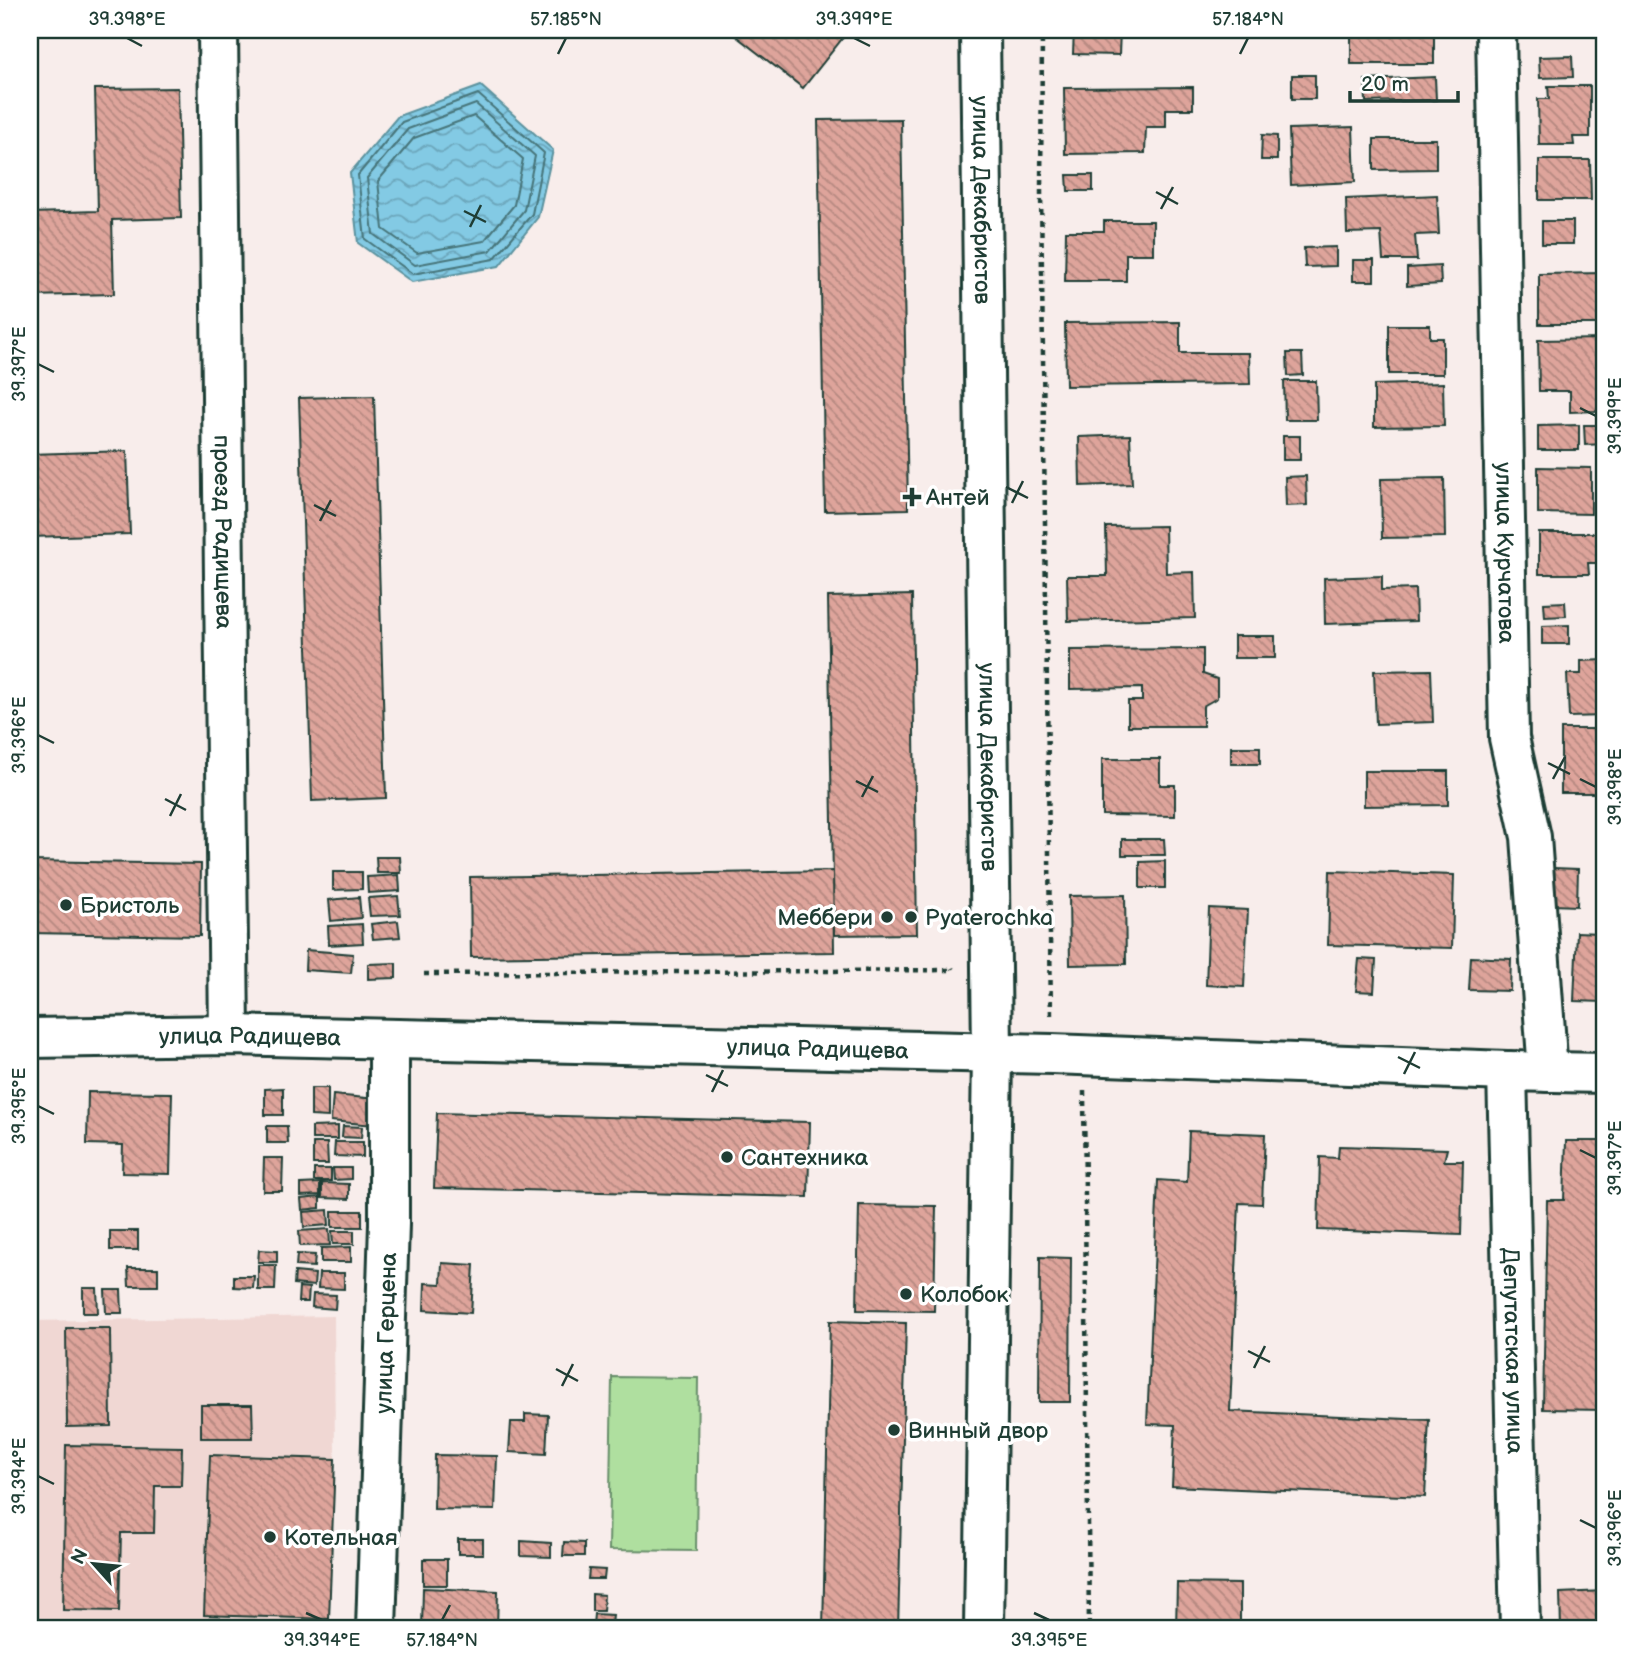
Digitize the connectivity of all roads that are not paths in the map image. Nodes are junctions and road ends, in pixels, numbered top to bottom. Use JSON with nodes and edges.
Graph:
{"nodes":[{"id":1,"x":218,"y":30,"type":"edge"},
{"id":2,"x":980,"y":30,"type":"edge"},
{"id":3,"x":1496,"y":30,"type":"edge"},
{"id":4,"x":229,"y":1035,"type":"junction"},
{"id":5,"x":30,"y":1038,"type":"edge"},
{"id":6,"x":389,"y":1039,"type":"junction"},
{"id":7,"x":992,"y":1053,"type":"junction"},
{"id":8,"x":1507,"y":1071,"type":"junction"},
{"id":9,"x":1548,"y":1072,"type":"junction"},
{"id":10,"x":1604,"y":1073,"type":"edge"},
{"id":11,"x":376,"y":1629,"type":"edge"},
{"id":12,"x":984,"y":1629,"type":"edge"},
{"id":13,"x":1520,"y":1629,"type":"edge"}],
"edges":[{"from":1,"to":4,"type":"street","name":"проезд Радищева"},
{"from":2,"to":7,"type":"street","name":"улица Декабристов"},
{"from":3,"to":9,"type":"street","name":"улица Курчатова"},
{"from":4,"to":5,"type":"street","name":"улица Радищева"},
{"from":4,"to":6,"type":"street","name":"улица Радищева"},
{"from":6,"to":7,"type":"street","name":"улица Радищева"},
{"from":6,"to":11,"type":"street","name":"улица Герцена"},
{"from":7,"to":8,"type":"street","name":"улица Радищева"},
{"from":7,"to":12,"type":"street","name":"улица Декабристов"},
{"from":8,"to":9,"type":"street","name":"улица Радищева"},
{"from":8,"to":13,"type":"street","name":"Депутатская улица"},
{"from":9,"to":10,"type":"street","name":"улица Радищева"}]}
